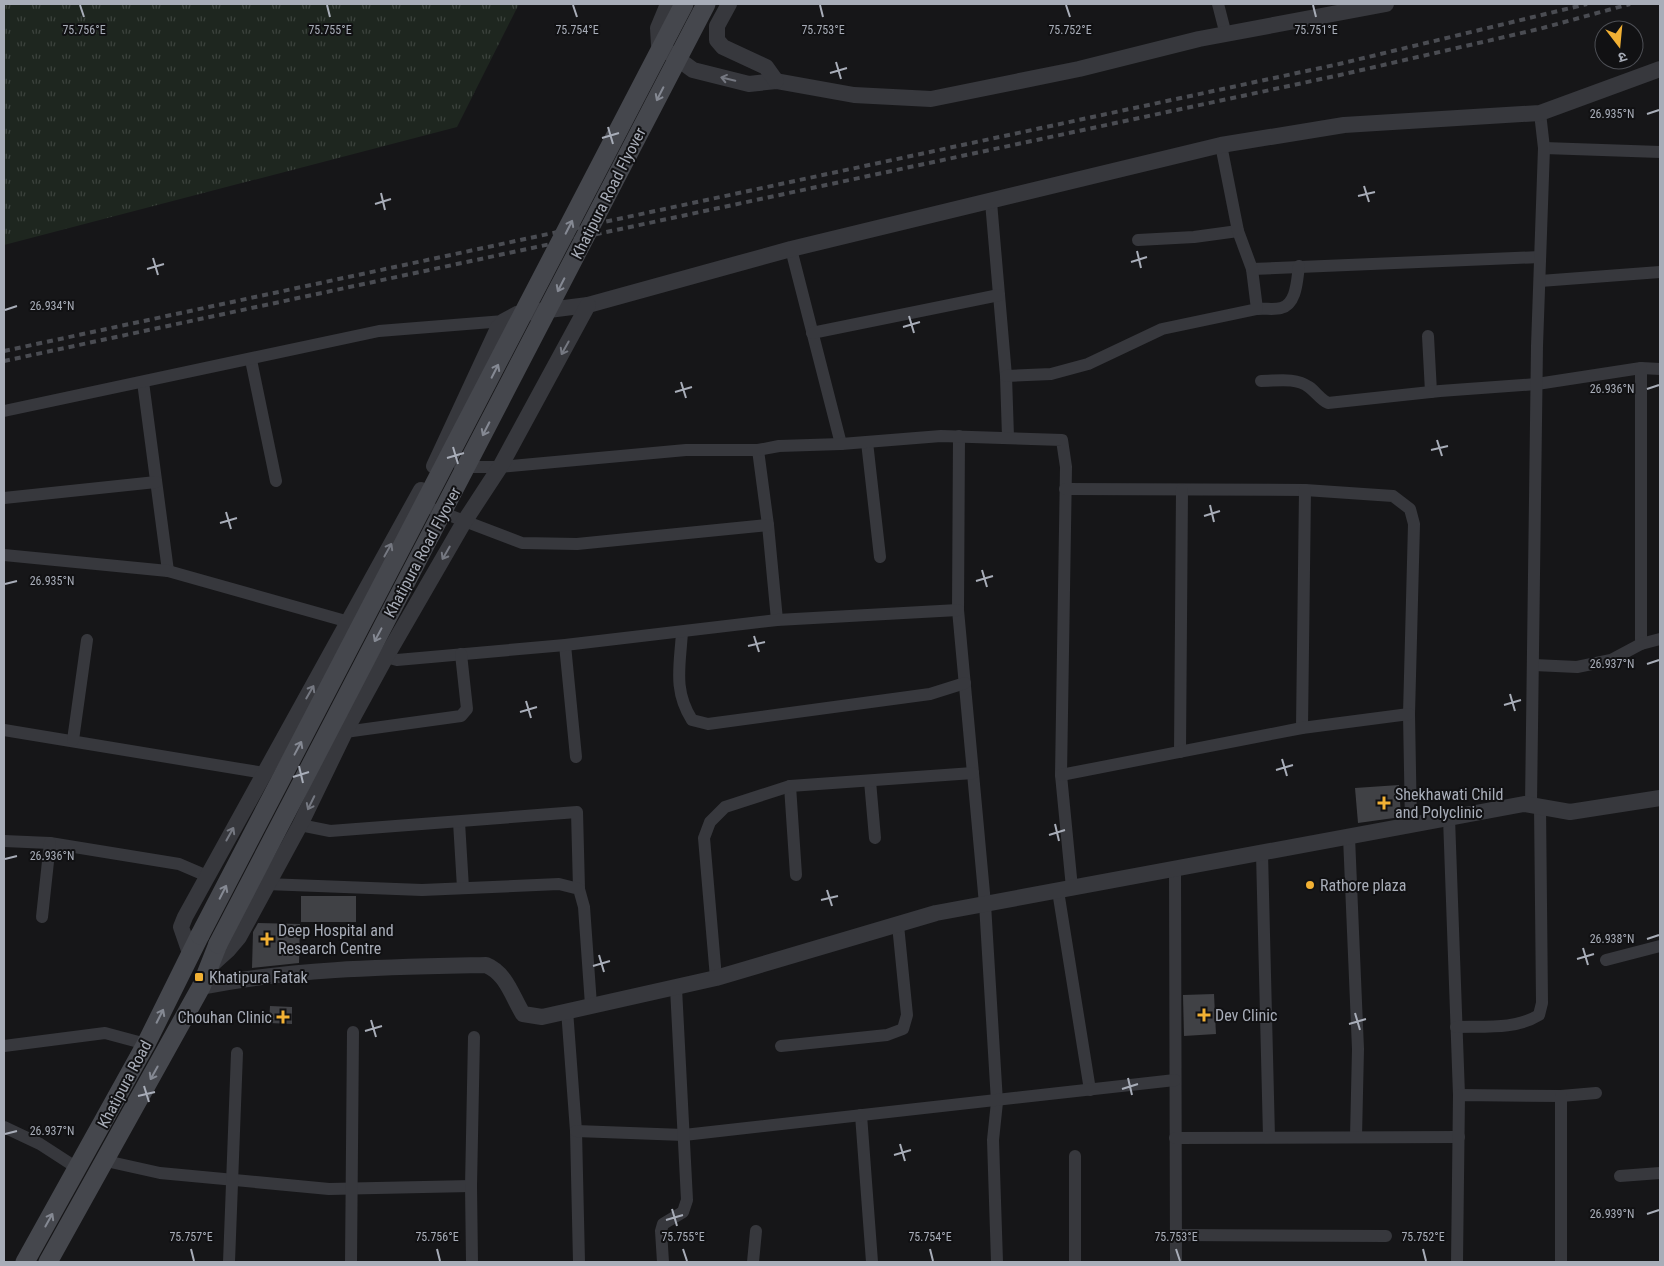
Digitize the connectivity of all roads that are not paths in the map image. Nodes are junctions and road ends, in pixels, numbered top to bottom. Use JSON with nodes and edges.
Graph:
{"nodes":[{"id":1,"x":668,"y":4,"type":"edge"},
{"id":2,"x":684,"y":4,"type":"edge"},
{"id":3,"x":706,"y":4,"type":"edge"},
{"id":4,"x":729,"y":4,"type":"edge"},
{"id":5,"x":1218,"y":4,"type":"edge"},
{"id":6,"x":1386,"y":4,"type":"edge"},
{"id":7,"x":1321,"y":11,"type":"edge"},
{"id":8,"x":1226,"y":35,"type":"junction"},
{"id":9,"x":1660,"y":69,"type":"edge"},
{"id":10,"x":776,"y":81,"type":"junction"},
{"id":11,"x":1540,"y":113,"type":"junction"},
{"id":12,"x":1221,"y":145,"type":"junction"},
{"id":13,"x":1544,"y":148,"type":"junction"},
{"id":14,"x":1660,"y":152,"type":"edge"},
{"id":15,"x":991,"y":202,"type":"junction"},
{"id":16,"x":1238,"y":231,"type":"junction"},
{"id":17,"x":1138,"y":240,"type":"dead end"},
{"id":18,"x":791,"y":249,"type":"junction"},
{"id":19,"x":1540,"y":257,"type":"junction"},
{"id":20,"x":1299,"y":266,"type":"junction"},
{"id":21,"x":1252,"y":269,"type":"junction"},
{"id":22,"x":1660,"y":272,"type":"edge"},
{"id":23,"x":1540,"y":282,"type":"junction"},
{"id":24,"x":999,"y":295,"type":"junction"},
{"id":25,"x":588,"y":305,"type":"junction"},
{"id":26,"x":1257,"y":308,"type":"junction"},
{"id":27,"x":504,"y":320,"type":"junction"},
{"id":28,"x":812,"y":333,"type":"junction"},
{"id":29,"x":1428,"y":336,"type":"dead end"},
{"id":30,"x":251,"y":360,"type":"junction"},
{"id":31,"x":1642,"y":368,"type":"junction"},
{"id":32,"x":1660,"y":369,"type":"edge"},
{"id":33,"x":1006,"y":376,"type":"junction"},
{"id":34,"x":1261,"y":381,"type":"dead end"},
{"id":35,"x":143,"y":382,"type":"junction"},
{"id":36,"x":1537,"y":384,"type":"junction"},
{"id":37,"x":1431,"y":392,"type":"junction"},
{"id":38,"x":4,"y":411,"type":"edge"},
{"id":39,"x":960,"y":436,"type":"junction"},
{"id":40,"x":1008,"y":437,"type":"junction"},
{"id":41,"x":867,"y":442,"type":"junction"},
{"id":42,"x":841,"y":444,"type":"junction"},
{"id":43,"x":758,"y":450,"type":"junction"},
{"id":44,"x":434,"y":467,"type":"junction"},
{"id":45,"x":500,"y":467,"type":"junction"},
{"id":46,"x":276,"y":481,"type":"dead end"},
{"id":47,"x":156,"y":482,"type":"junction"},
{"id":48,"x":1065,"y":489,"type":"junction"},
{"id":49,"x":1182,"y":490,"type":"junction"},
{"id":50,"x":1305,"y":490,"type":"junction"},
{"id":51,"x":4,"y":498,"type":"edge"},
{"id":52,"x":415,"y":502,"type":"junction"},
{"id":53,"x":464,"y":522,"type":"junction"},
{"id":54,"x":768,"y":525,"type":"junction"},
{"id":55,"x":4,"y":555,"type":"edge"},
{"id":56,"x":880,"y":557,"type":"dead end"},
{"id":57,"x":168,"y":571,"type":"junction"},
{"id":58,"x":958,"y":610,"type":"junction"},
{"id":59,"x":776,"y":620,"type":"junction"},
{"id":60,"x":348,"y":622,"type":"junction"},
{"id":61,"x":682,"y":632,"type":"junction"},
{"id":62,"x":1660,"y":639,"type":"edge"},
{"id":63,"x":87,"y":640,"type":"dead end"},
{"id":64,"x":1641,"y":644,"type":"junction"},
{"id":65,"x":565,"y":645,"type":"junction"},
{"id":66,"x":461,"y":654,"type":"junction"},
{"id":67,"x":386,"y":656,"type":"junction"},
{"id":68,"x":1534,"y":665,"type":"junction"},
{"id":69,"x":965,"y":683,"type":"junction"},
{"id":70,"x":1409,"y":714,"type":"junction"},
{"id":71,"x":1302,"y":728,"type":"junction"},
{"id":72,"x":4,"y":730,"type":"edge"},
{"id":73,"x":345,"y":732,"type":"junction"},
{"id":74,"x":74,"y":740,"type":"junction"},
{"id":75,"x":1180,"y":752,"type":"junction"},
{"id":76,"x":576,"y":757,"type":"dead end"},
{"id":77,"x":264,"y":772,"type":"junction"},
{"id":78,"x":974,"y":773,"type":"junction"},
{"id":79,"x":1061,"y":775,"type":"junction"},
{"id":80,"x":870,"y":781,"type":"junction"},
{"id":81,"x":790,"y":786,"type":"junction"},
{"id":82,"x":1660,"y":798,"type":"edge"},
{"id":83,"x":1535,"y":805,"type":"junction"},
{"id":84,"x":1449,"y":818,"type":"junction"},
{"id":85,"x":459,"y":822,"type":"junction"},
{"id":86,"x":300,"y":825,"type":"junction"},
{"id":87,"x":1411,"y":826,"type":"junction"},
{"id":88,"x":1349,"y":837,"type":"junction"},
{"id":89,"x":875,"y":838,"type":"dead end"},
{"id":90,"x":4,"y":841,"type":"edge"},
{"id":91,"x":50,"y":843,"type":"junction"},
{"id":92,"x":1262,"y":853,"type":"junction"},
{"id":93,"x":1175,"y":869,"type":"junction"},
{"id":94,"x":796,"y":875,"type":"dead end"},
{"id":95,"x":207,"y":876,"type":"junction"},
{"id":96,"x":266,"y":884,"type":"junction"},
{"id":97,"x":463,"y":888,"type":"junction"},
{"id":98,"x":579,"y":889,"type":"junction"},
{"id":99,"x":1065,"y":890,"type":"junction"},
{"id":100,"x":985,"y":904,"type":"junction"},
{"id":101,"x":42,"y":917,"type":"dead end"},
{"id":102,"x":898,"y":924,"type":"junction"},
{"id":103,"x":1660,"y":946,"type":"edge"},
{"id":104,"x":191,"y":956,"type":"junction"},
{"id":105,"x":1606,"y":960,"type":"dead end"},
{"id":106,"x":208,"y":968,"type":"junction"},
{"id":107,"x":716,"y":978,"type":"junction"},
{"id":108,"x":201,"y":987,"type":"junction"},
{"id":109,"x":676,"y":988,"type":"junction"},
{"id":110,"x":591,"y":1005,"type":"junction"},
{"id":111,"x":567,"y":1010,"type":"junction"},
{"id":112,"x":1456,"y":1027,"type":"junction"},
{"id":113,"x":354,"y":1032,"type":"dead end"},
{"id":114,"x":474,"y":1037,"type":"dead end"},
{"id":115,"x":146,"y":1044,"type":"junction"},
{"id":116,"x":4,"y":1046,"type":"edge"},
{"id":117,"x":782,"y":1046,"type":"dead end"},
{"id":118,"x":237,"y":1053,"type":"dead end"},
{"id":119,"x":1175,"y":1080,"type":"junction"},
{"id":120,"x":1090,"y":1090,"type":"junction"},
{"id":121,"x":1596,"y":1093,"type":"dead end"},
{"id":122,"x":1459,"y":1095,"type":"junction"},
{"id":123,"x":1561,"y":1096,"type":"junction"},
{"id":124,"x":997,"y":1102,"type":"junction"},
{"id":125,"x":862,"y":1115,"type":"junction"},
{"id":126,"x":4,"y":1127,"type":"edge"},
{"id":127,"x":576,"y":1131,"type":"junction"},
{"id":128,"x":684,"y":1135,"type":"junction"},
{"id":129,"x":1269,"y":1137,"type":"junction"},
{"id":130,"x":1356,"y":1137,"type":"junction"},
{"id":131,"x":1459,"y":1137,"type":"junction"},
{"id":132,"x":1175,"y":1138,"type":"junction"},
{"id":133,"x":88,"y":1151,"type":"junction"},
{"id":134,"x":1075,"y":1156,"type":"dead end"},
{"id":135,"x":106,"y":1161,"type":"junction"},
{"id":136,"x":77,"y":1168,"type":"junction"},
{"id":137,"x":1660,"y":1173,"type":"edge"},
{"id":138,"x":1620,"y":1176,"type":"dead end"},
{"id":139,"x":234,"y":1180,"type":"junction"},
{"id":140,"x":471,"y":1186,"type":"junction"},
{"id":141,"x":353,"y":1189,"type":"junction"},
{"id":142,"x":756,"y":1230,"type":"dead end"},
{"id":143,"x":1176,"y":1235,"type":"junction"},
{"id":144,"x":1386,"y":1236,"type":"dead end"},
{"id":145,"x":25,"y":1262,"type":"edge"},
{"id":146,"x":48,"y":1262,"type":"edge"},
{"id":147,"x":229,"y":1262,"type":"edge"},
{"id":148,"x":352,"y":1262,"type":"edge"},
{"id":149,"x":472,"y":1262,"type":"edge"},
{"id":150,"x":579,"y":1262,"type":"edge"},
{"id":151,"x":663,"y":1262,"type":"edge"},
{"id":152,"x":753,"y":1262,"type":"edge"},
{"id":153,"x":872,"y":1262,"type":"edge"},
{"id":154,"x":997,"y":1262,"type":"edge"},
{"id":155,"x":1075,"y":1262,"type":"edge"},
{"id":156,"x":1176,"y":1262,"type":"edge"},
{"id":157,"x":1457,"y":1262,"type":"edge"},
{"id":158,"x":1561,"y":1262,"type":"edge"}],
"edges":[{"from":10,"to":1,"type":"street","one_way":true},
{"from":104,"to":2,"type":"main road","name":"Khatipura Road Flyover","one_way":true,"bridge":true},
{"from":3,"to":106,"type":"main road","name":"Khatipura Road Flyover","one_way":true,"bridge":true},
{"from":4,"to":10,"type":"street"},
{"from":5,"to":8,"type":"street"},
{"from":6,"to":7,"type":"street"},
{"from":7,"to":8,"type":"street"},
{"from":8,"to":10,"type":"street"},
{"from":9,"to":11,"type":"street"},
{"from":11,"to":12,"type":"street"},
{"from":11,"to":13,"type":"street"},
{"from":12,"to":15,"type":"street"},
{"from":12,"to":16,"type":"street"},
{"from":13,"to":14,"type":"street"},
{"from":13,"to":19,"type":"street"},
{"from":15,"to":18,"type":"street"},
{"from":15,"to":24,"type":"street"},
{"from":16,"to":17,"type":"street"},
{"from":16,"to":21,"type":"street"},
{"from":18,"to":25,"type":"street"},
{"from":18,"to":28,"type":"street"},
{"from":19,"to":20,"type":"street"},
{"from":19,"to":23,"type":"street"},
{"from":20,"to":21,"type":"street"},
{"from":20,"to":26,"type":"street"},
{"from":21,"to":26,"type":"street"},
{"from":22,"to":23,"type":"street"},
{"from":23,"to":36,"type":"street"},
{"from":24,"to":28,"type":"street"},
{"from":24,"to":33,"type":"street"},
{"from":25,"to":27,"type":"street"},
{"from":25,"to":45,"type":"street","one_way":true},
{"from":26,"to":33,"type":"street"},
{"from":27,"to":30,"type":"street"},
{"from":27,"to":44,"type":"street"},
{"from":28,"to":42,"type":"street"},
{"from":29,"to":37,"type":"street"},
{"from":30,"to":35,"type":"street"},
{"from":30,"to":46,"type":"street"},
{"from":31,"to":32,"type":"street"},
{"from":31,"to":36,"type":"street"},
{"from":31,"to":64,"type":"street"},
{"from":33,"to":40,"type":"street"},
{"from":34,"to":37,"type":"street"},
{"from":35,"to":38,"type":"street"},
{"from":35,"to":47,"type":"street"},
{"from":36,"to":37,"type":"street"},
{"from":36,"to":68,"type":"street"},
{"from":39,"to":40,"type":"street"},
{"from":39,"to":41,"type":"street"},
{"from":39,"to":58,"type":"street"},
{"from":40,"to":48,"type":"street"},
{"from":41,"to":42,"type":"street"},
{"from":41,"to":56,"type":"street"},
{"from":42,"to":43,"type":"street"},
{"from":43,"to":45,"type":"street"},
{"from":43,"to":54,"type":"street"},
{"from":44,"to":45,"type":"street"},
{"from":44,"to":52,"type":"street"},
{"from":45,"to":53,"type":"street"},
{"from":47,"to":51,"type":"street"},
{"from":47,"to":57,"type":"street"},
{"from":48,"to":49,"type":"street"},
{"from":48,"to":79,"type":"street"},
{"from":49,"to":50,"type":"street"},
{"from":49,"to":75,"type":"street"},
{"from":50,"to":70,"type":"street"},
{"from":50,"to":71,"type":"street"},
{"from":52,"to":53,"type":"street"},
{"from":60,"to":52,"type":"street","one_way":true},
{"from":53,"to":54,"type":"street"},
{"from":53,"to":67,"type":"street","one_way":true},
{"from":54,"to":59,"type":"street"},
{"from":55,"to":57,"type":"street"},
{"from":57,"to":60,"type":"street"},
{"from":58,"to":59,"type":"street"},
{"from":58,"to":69,"type":"street"},
{"from":59,"to":61,"type":"street"},
{"from":77,"to":60,"type":"street","one_way":true},
{"from":61,"to":65,"type":"street"},
{"from":61,"to":69,"type":"street"},
{"from":62,"to":64,"type":"street"},
{"from":63,"to":74,"type":"street"},
{"from":64,"to":68,"type":"street"},
{"from":65,"to":66,"type":"street"},
{"from":65,"to":76,"type":"street"},
{"from":66,"to":67,"type":"street"},
{"from":66,"to":73,"type":"street"},
{"from":67,"to":73,"type":"street"},
{"from":68,"to":83,"type":"street"},
{"from":69,"to":78,"type":"street"},
{"from":70,"to":71,"type":"street"},
{"from":70,"to":87,"type":"street"},
{"from":71,"to":75,"type":"street"},
{"from":72,"to":74,"type":"street"},
{"from":73,"to":86,"type":"street","one_way":true},
{"from":74,"to":77,"type":"street"},
{"from":75,"to":79,"type":"street"},
{"from":95,"to":77,"type":"street","one_way":true},
{"from":78,"to":80,"type":"street"},
{"from":78,"to":100,"type":"street"},
{"from":79,"to":99,"type":"street"},
{"from":80,"to":81,"type":"street"},
{"from":80,"to":89,"type":"street"},
{"from":81,"to":94,"type":"street"},
{"from":81,"to":107,"type":"street"},
{"from":82,"to":83,"type":"street"},
{"from":83,"to":84,"type":"street"},
{"from":83,"to":112,"type":"street"},
{"from":84,"to":87,"type":"street"},
{"from":84,"to":112,"type":"street"},
{"from":85,"to":86,"type":"street"},
{"from":85,"to":97,"type":"street"},
{"from":85,"to":98,"type":"street"},
{"from":86,"to":96,"type":"street"},
{"from":87,"to":88,"type":"street"},
{"from":88,"to":92,"type":"street"},
{"from":88,"to":130,"type":"street"},
{"from":90,"to":91,"type":"street"},
{"from":91,"to":95,"type":"street"},
{"from":91,"to":101,"type":"street"},
{"from":92,"to":93,"type":"street"},
{"from":92,"to":129,"type":"street"},
{"from":93,"to":99,"type":"street"},
{"from":93,"to":119,"type":"street"},
{"from":95,"to":104,"type":"street"},
{"from":96,"to":97,"type":"street"},
{"from":96,"to":106,"type":"street"},
{"from":97,"to":98,"type":"street"},
{"from":98,"to":110,"type":"street"},
{"from":99,"to":100,"type":"street"},
{"from":99,"to":120,"type":"street"},
{"from":100,"to":102,"type":"street"},
{"from":100,"to":124,"type":"street"},
{"from":102,"to":107,"type":"street"},
{"from":102,"to":117,"type":"street"},
{"from":103,"to":105,"type":"street"},
{"from":115,"to":104,"type":"main road","name":"Khatipura Road","one_way":true},
{"from":106,"to":108,"type":"main road","name":"Khatipura Road"},
{"from":107,"to":109,"type":"street"},
{"from":108,"to":111,"type":"street"},
{"from":108,"to":135,"type":"main road","name":"Khatipura Road","one_way":true},
{"from":109,"to":110,"type":"street"},
{"from":109,"to":128,"type":"street"},
{"from":110,"to":111,"type":"street"},
{"from":111,"to":127,"type":"street"},
{"from":112,"to":122,"type":"street"},
{"from":113,"to":141,"type":"street"},
{"from":114,"to":140,"type":"street"},
{"from":115,"to":116,"type":"street"},
{"from":115,"to":133,"type":"main road","name":"Khatipura Road"},
{"from":118,"to":139,"type":"street"},
{"from":119,"to":120,"type":"street"},
{"from":119,"to":132,"type":"street"},
{"from":120,"to":124,"type":"street"},
{"from":121,"to":123,"type":"street"},
{"from":122,"to":123,"type":"street"},
{"from":122,"to":131,"type":"street"},
{"from":123,"to":158,"type":"street"},
{"from":124,"to":125,"type":"street"},
{"from":124,"to":154,"type":"street"},
{"from":125,"to":128,"type":"street"},
{"from":125,"to":153,"type":"street"},
{"from":126,"to":136,"type":"street"},
{"from":127,"to":128,"type":"street"},
{"from":127,"to":150,"type":"street"},
{"from":128,"to":151,"type":"street"},
{"from":129,"to":130,"type":"street"},
{"from":129,"to":132,"type":"street"},
{"from":130,"to":131,"type":"street"},
{"from":131,"to":157,"type":"street"},
{"from":132,"to":143,"type":"street"},
{"from":133,"to":135,"type":"main road"},
{"from":133,"to":136,"type":"main road","name":"Khatipura Road"},
{"from":134,"to":155,"type":"street"},
{"from":135,"to":139,"type":"street"},
{"from":135,"to":146,"type":"main road","name":"Khatipura Road"},
{"from":145,"to":136,"type":"main road","name":"Khatipura Road","one_way":true},
{"from":137,"to":138,"type":"street"},
{"from":139,"to":141,"type":"street"},
{"from":139,"to":147,"type":"street"},
{"from":140,"to":141,"type":"street"},
{"from":140,"to":149,"type":"street"},
{"from":141,"to":148,"type":"street"},
{"from":142,"to":152,"type":"street"},
{"from":143,"to":144,"type":"street"},
{"from":143,"to":156,"type":"street"}]}
